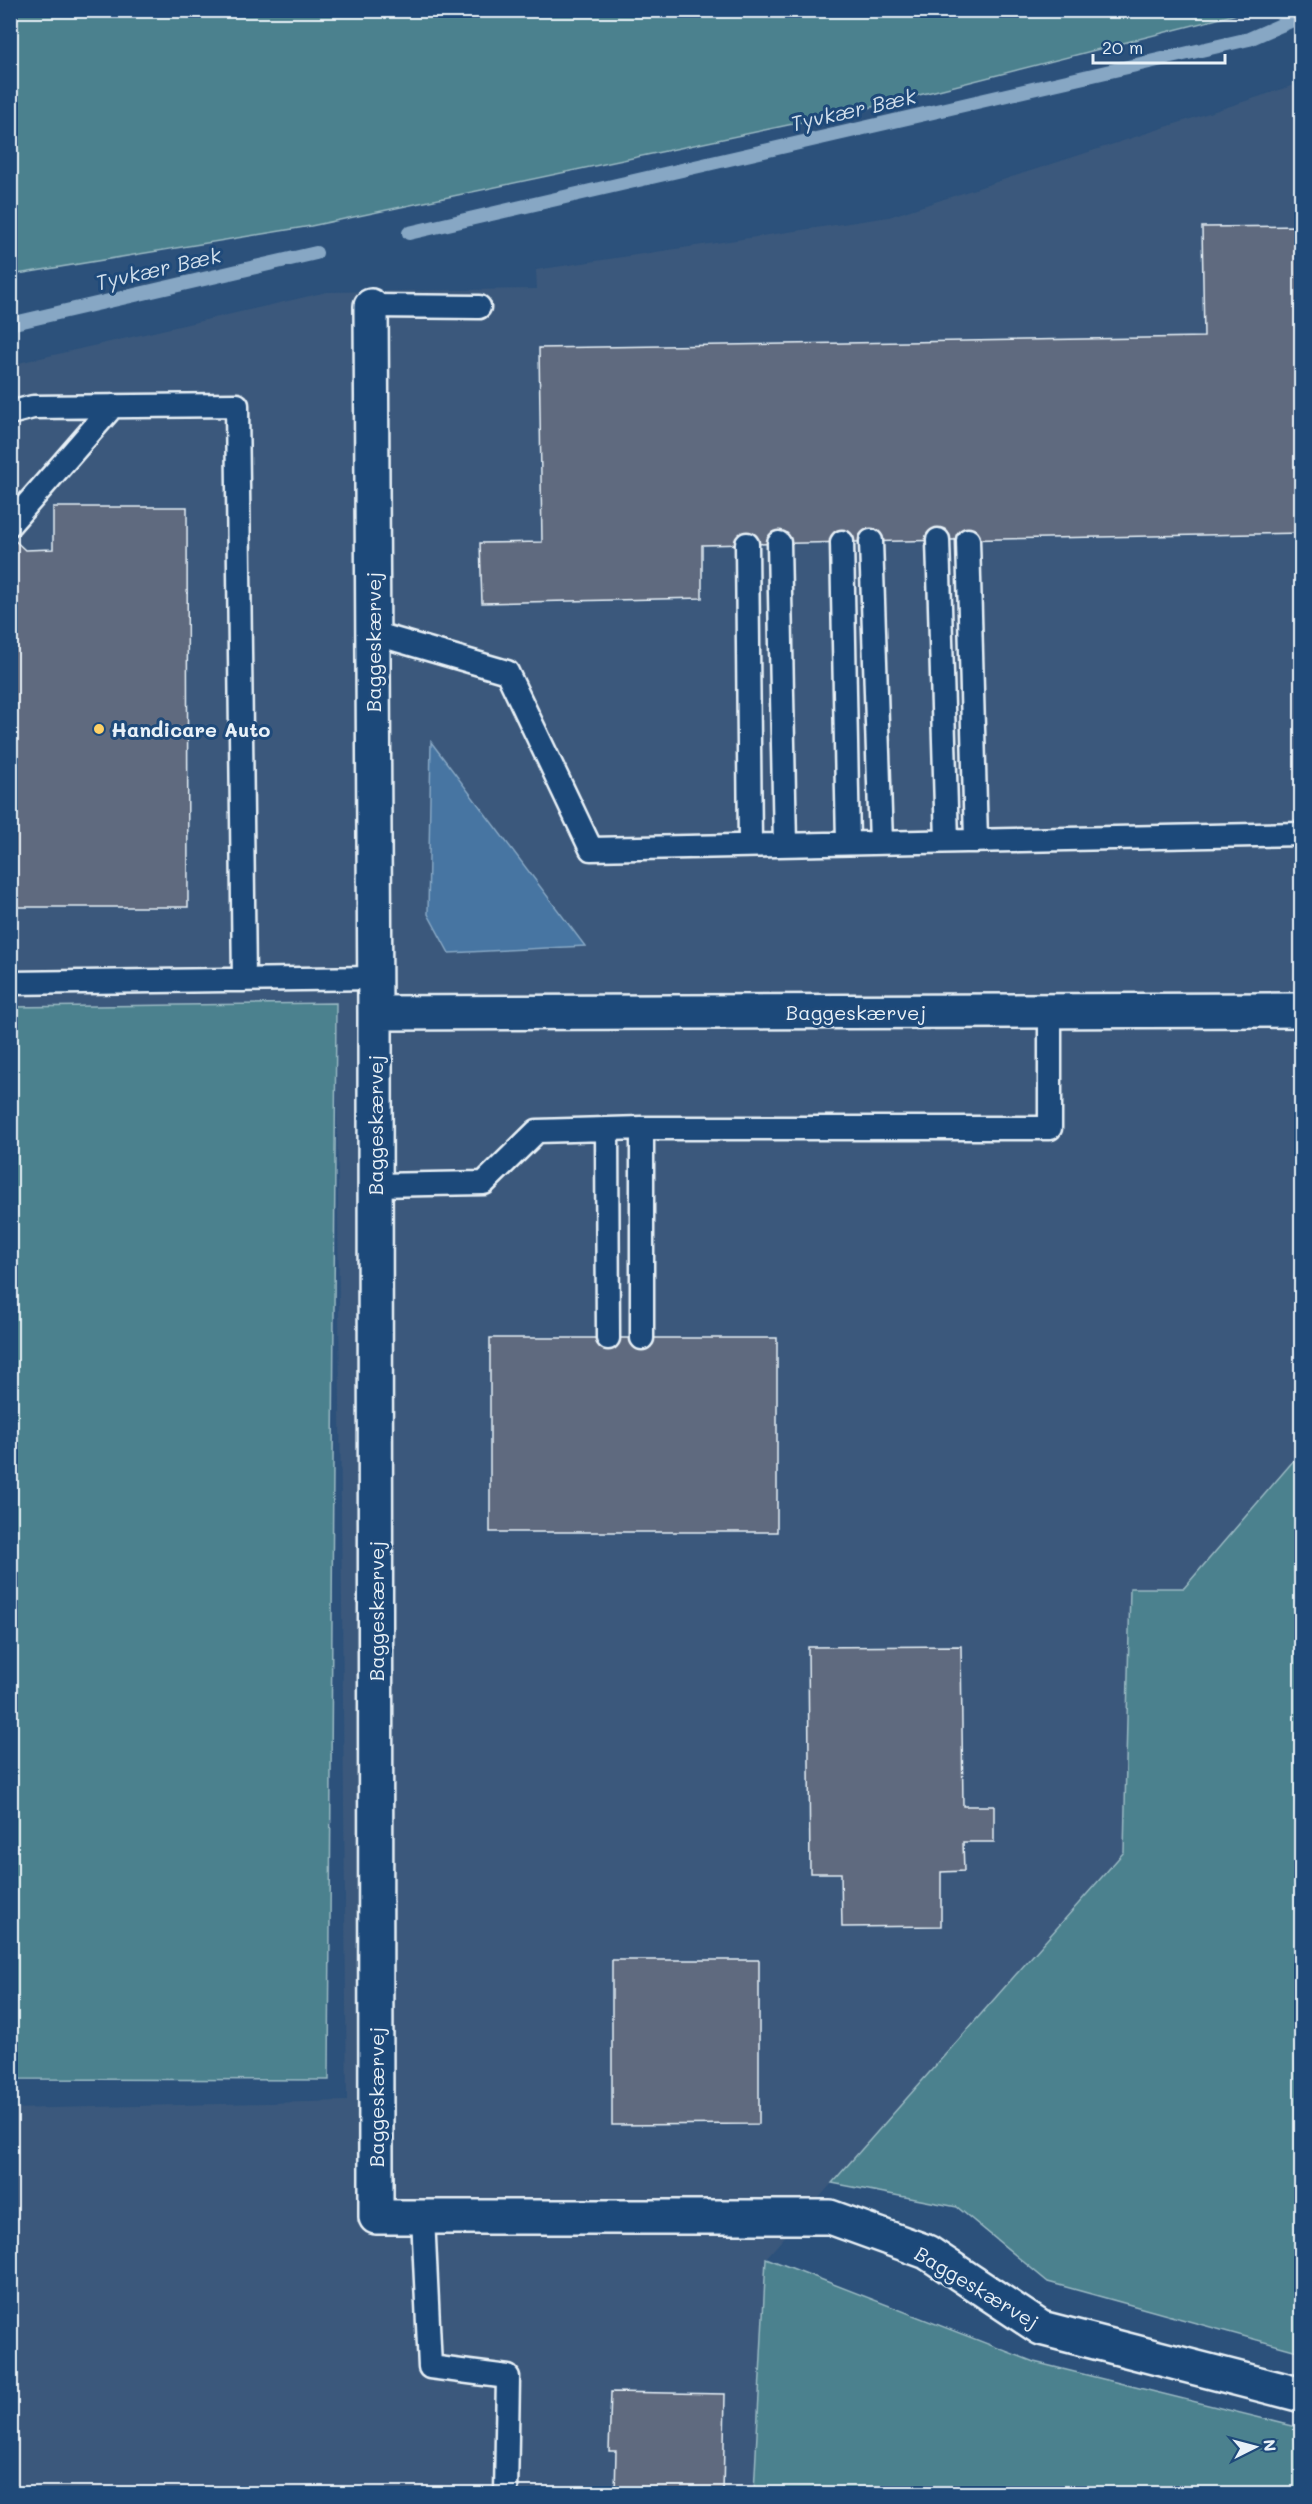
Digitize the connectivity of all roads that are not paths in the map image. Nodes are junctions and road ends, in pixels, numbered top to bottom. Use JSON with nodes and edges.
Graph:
{"nodes":[{"id":1,"x":371,"y":306,"type":"joint"},
{"id":2,"x":479,"y":307,"type":"dead end"},
{"id":3,"x":113,"y":406,"type":"junction"},
{"id":4,"x":10,"y":413,"type":"edge"},
{"id":5,"x":10,"y":524,"type":"edge"},
{"id":6,"x":938,"y":540,"type":"dead end"},
{"id":7,"x":968,"y":540,"type":"dead end"},
{"id":8,"x":871,"y":541,"type":"dead end"},
{"id":9,"x":842,"y":542,"type":"dead end"},
{"id":10,"x":747,"y":543,"type":"dead end"},
{"id":11,"x":779,"y":543,"type":"dead end"},
{"id":12,"x":373,"y":633,"type":"junction"},
{"id":13,"x":1302,"y":834,"type":"edge"},
{"id":14,"x":947,"y":841,"type":"junction"},
{"id":15,"x":976,"y":841,"type":"junction"},
{"id":16,"x":848,"y":843,"type":"junction"},
{"id":17,"x":880,"y":843,"type":"junction"},
{"id":18,"x":750,"y":845,"type":"junction"},
{"id":19,"x":785,"y":845,"type":"junction"},
{"id":20,"x":375,"y":978,"type":"junction"},
{"id":21,"x":244,"y":980,"type":"junction"},
{"id":22,"x":10,"y":983,"type":"edge"},
{"id":23,"x":1302,"y":1010,"type":"edge"},
{"id":24,"x":1050,"y":1011,"type":"junction"},
{"id":25,"x":375,"y":1013,"type":"junction"},
{"id":26,"x":642,"y":1128,"type":"junction"},
{"id":27,"x":607,"y":1129,"type":"junction"},
{"id":28,"x":375,"y":1185,"type":"junction"},
{"id":29,"x":608,"y":1338,"type":"dead end"},
{"id":30,"x":642,"y":1338,"type":"dead end"},
{"id":31,"x":423,"y":2217,"type":"junction"},
{"id":32,"x":1302,"y":2395,"type":"edge"},
{"id":33,"x":506,"y":2493,"type":"edge"}],
"edges":[{"from":1,"to":2,"type":"lane"},
{"from":1,"to":12,"type":"street","name":"Baggeskærvej"},
{"from":3,"to":4,"type":"lane"},
{"from":3,"to":5,"type":"lane"},
{"from":3,"to":21,"type":"lane"},
{"from":6,"to":14,"type":"lane"},
{"from":7,"to":15,"type":"lane"},
{"from":8,"to":17,"type":"lane"},
{"from":9,"to":16,"type":"lane"},
{"from":10,"to":18,"type":"lane"},
{"from":11,"to":19,"type":"lane"},
{"from":12,"to":18,"type":"lane"},
{"from":12,"to":20,"type":"street","name":"Baggeskærvej"},
{"from":13,"to":15,"type":"lane"},
{"from":14,"to":15,"type":"lane"},
{"from":14,"to":17,"type":"lane"},
{"from":16,"to":17,"type":"lane"},
{"from":16,"to":19,"type":"lane"},
{"from":18,"to":19,"type":"lane"},
{"from":20,"to":21,"type":"lane"},
{"from":20,"to":25,"type":"street","name":"Baggeskærvej"},
{"from":21,"to":22,"type":"lane"},
{"from":23,"to":24,"type":"street","name":"Baggeskærvej"},
{"from":24,"to":25,"type":"street","name":"Baggeskærvej"},
{"from":24,"to":26,"type":"lane"},
{"from":25,"to":28,"type":"street","name":"Baggeskærvej"},
{"from":26,"to":27,"type":"lane"},
{"from":26,"to":30,"type":"lane"},
{"from":27,"to":28,"type":"lane"},
{"from":27,"to":29,"type":"lane"},
{"from":28,"to":31,"type":"street","name":"Baggeskærvej"},
{"from":31,"to":32,"type":"street","name":"Baggeskærvej"},
{"from":31,"to":33,"type":"lane"}]}
